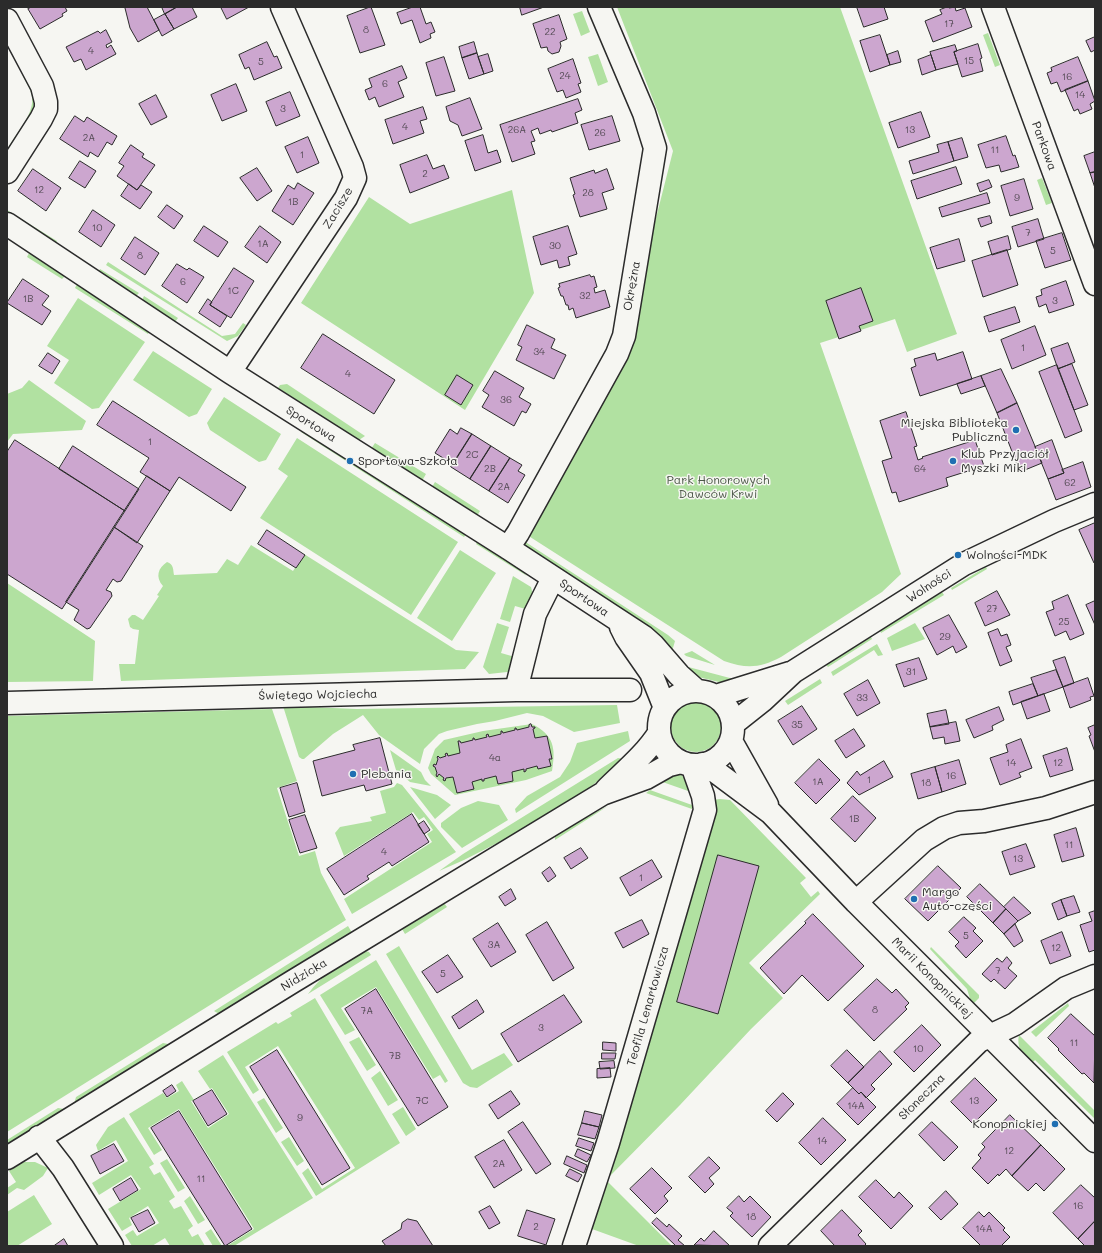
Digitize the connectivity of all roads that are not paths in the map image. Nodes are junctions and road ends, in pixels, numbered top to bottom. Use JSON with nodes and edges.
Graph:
{"nodes":[{"id":1,"x":599,"y":7,"type":"edge"},
{"id":2,"x":993,"y":7,"type":"edge"},
{"id":3,"x":289,"y":9,"type":"edge"},
{"id":4,"x":7,"y":20,"type":"edge"},
{"id":5,"x":7,"y":172,"type":"edge"},
{"id":6,"x":7,"y":224,"type":"edge"},
{"id":7,"x":1095,"y":284,"type":"edge"},
{"id":8,"x":230,"y":372,"type":"junction"},
{"id":9,"x":1095,"y":504,"type":"edge"},
{"id":10,"x":508,"y":548,"type":"junction"},
{"id":11,"x":553,"y":578,"type":"junction"},
{"id":12,"x":617,"y":621,"type":"junction"},
{"id":13,"x":793,"y":672,"type":"junction"},
{"id":14,"x":516,"y":690,"type":"junction"},
{"id":15,"x":630,"y":690,"type":"dead end"},
{"id":16,"x":707,"y":694,"type":"junction"},
{"id":17,"x":7,"y":703,"type":"edge"},
{"id":18,"x":665,"y":708,"type":"junction"},
{"id":19,"x":732,"y":732,"type":"junction"},
{"id":20,"x":659,"y":733,"type":"junction"},
{"id":21,"x":691,"y":764,"type":"junction"},
{"id":22,"x":1095,"y":792,"type":"edge"},
{"id":23,"x":602,"y":794,"type":"junction"},
{"id":24,"x":771,"y":813,"type":"junction"},
{"id":25,"x":856,"y":902,"type":"junction"},
{"id":26,"x":1095,"y":976,"type":"edge"},
{"id":27,"x":991,"y":1036,"type":"junction"},
{"id":28,"x":39,"y":1138,"type":"junction"},
{"id":29,"x":1095,"y":1141,"type":"edge"},
{"id":30,"x":7,"y":1158,"type":"edge"},
{"id":31,"x":112,"y":1246,"type":"edge"},
{"id":32,"x":574,"y":1246,"type":"edge"},
{"id":33,"x":770,"y":1246,"type":"edge"}],
"edges":[{"from":1,"to":10,"type":"street","name":"Okrężna"},
{"from":2,"to":7,"type":"street","name":"Parkowa"},
{"from":3,"to":8,"type":"street","name":"Zacisze"},
{"from":4,"to":5,"type":"street"},
{"from":6,"to":8,"type":"street","name":"Sportowa"},
{"from":8,"to":10,"type":"street","name":"Sportowa"},
{"from":9,"to":13,"type":"street","name":"Wolności"},
{"from":10,"to":11,"type":"street","name":"Sportowa"},
{"from":11,"to":12,"type":"street","name":"Sportowa"},
{"from":11,"to":14,"type":"street"},
{"from":12,"to":16,"type":"street","name":"Sportowa"},
{"from":12,"to":18,"type":"street"},
{"from":13,"to":16,"type":"street"},
{"from":13,"to":19,"type":"street"},
{"from":14,"to":15,"type":"street","name":"Świętego Wojciecha"},
{"from":14,"to":17,"type":"street","name":"Świętego Wojciecha"},
{"from":16,"to":18,"type":"street"},
{"from":16,"to":19,"type":"street"},
{"from":18,"to":20,"type":"street"},
{"from":19,"to":21,"type":"street"},
{"from":19,"to":24,"type":"street"},
{"from":20,"to":21,"type":"street"},
{"from":20,"to":23,"type":"street"},
{"from":21,"to":23,"type":"street"},
{"from":21,"to":24,"type":"street"},
{"from":21,"to":32,"type":"street","name":"Teofila Lenartowicza"},
{"from":22,"to":25,"type":"street"},
{"from":23,"to":28,"type":"street","name":"Nidzicka"},
{"from":24,"to":25,"type":"street","name":"Marii Konopnickiej"},
{"from":25,"to":27,"type":"street","name":"Marii Konopnickiej"},
{"from":26,"to":27,"type":"street","name":"Słoneczna"},
{"from":27,"to":29,"type":"street","name":"Marii Konopnickiej"},
{"from":27,"to":33,"type":"street","name":"Słoneczna"},
{"from":28,"to":30,"type":"street","name":"Nidzicka"},
{"from":28,"to":31,"type":"street"}]}
